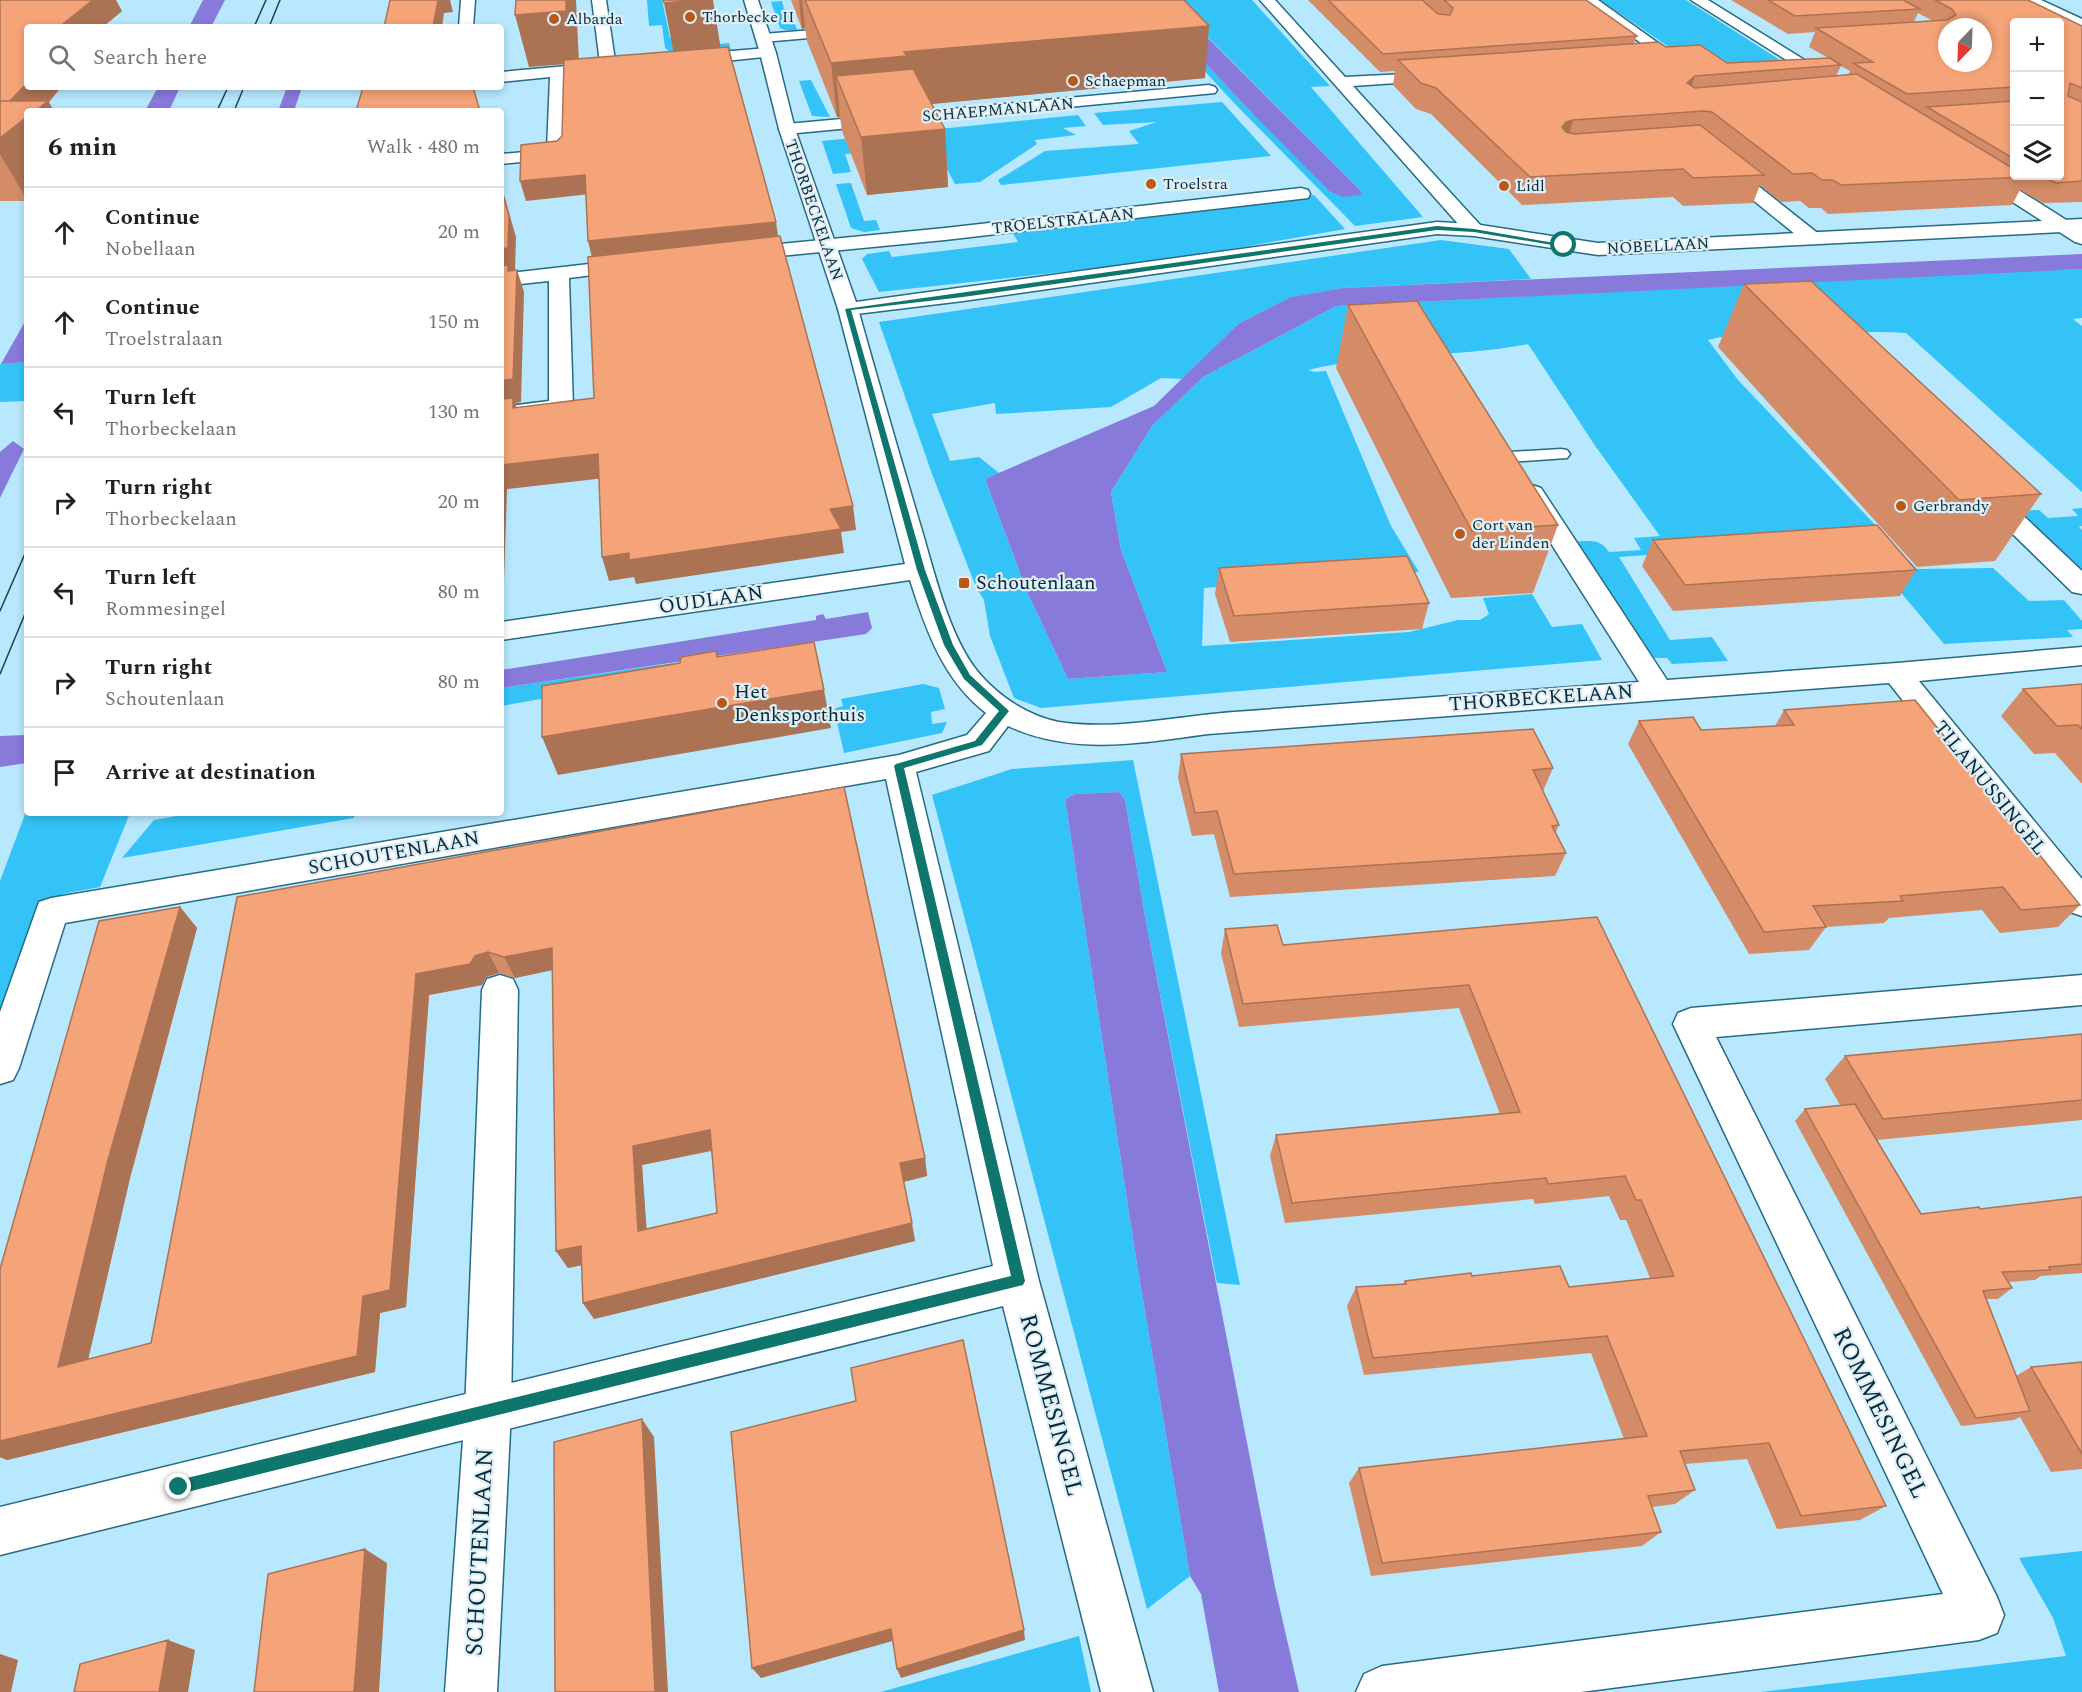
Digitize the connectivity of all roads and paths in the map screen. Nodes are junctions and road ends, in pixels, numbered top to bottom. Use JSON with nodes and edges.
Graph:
{"nodes":[{"id":1,"x":468,"y":0,"type":"edge"},
{"id":2,"x":598,"y":0,"type":"edge"},
{"id":3,"x":750,"y":0,"type":"edge"},
{"id":4,"x":1267,"y":0,"type":"edge"},
{"id":5,"x":1589,"y":0,"type":"edge"},
{"id":6,"x":1698,"y":0,"type":"edge"},
{"id":7,"x":2013,"y":0,"type":"edge"},
{"id":8,"x":2029,"y":0,"type":"edge"},
{"id":9,"x":466,"y":24,"type":"edge"},
{"id":10,"x":2082,"y":25,"type":"edge"},
{"id":11,"x":869,"y":30,"type":"edge"},
{"id":12,"x":2082,"y":33,"type":"edge"},
{"id":13,"x":1790,"y":40,"type":"dead end"},
{"id":14,"x":1767,"y":42,"type":"junction"},
{"id":15,"x":766,"y":46,"type":"junction"},
{"id":16,"x":1637,"y":61,"type":"edge"},
{"id":17,"x":665,"y":62,"type":"edge"},
{"id":18,"x":558,"y":72,"type":"junction"},
{"id":19,"x":1453,"y":74,"type":"edge"},
{"id":20,"x":504,"y":77,"type":"edge"},
{"id":21,"x":1340,"y":82,"type":"junction"},
{"id":22,"x":1844,"y":89,"type":"edge"},
{"id":23,"x":1209,"y":90,"type":"dead end"},
{"id":24,"x":787,"y":129,"type":"junction"},
{"id":25,"x":1711,"y":158,"type":"edge"},
{"id":26,"x":504,"y":159,"type":"edge"},
{"id":27,"x":1961,"y":162,"type":"edge"},
{"id":28,"x":1301,"y":194,"type":"dead end"},
{"id":29,"x":2073,"y":226,"type":"edge"},
{"id":30,"x":1474,"y":231,"type":"junction"},
{"id":31,"x":2082,"y":238,"type":"edge"},
{"id":32,"x":1813,"y":239,"type":"junction"},
{"id":33,"x":825,"y":244,"type":"junction"},
{"id":34,"x":722,"y":255,"type":"edge"},
{"id":35,"x":653,"y":263,"type":"edge"},
{"id":36,"x":559,"y":274,"type":"junction"},
{"id":37,"x":504,"y":280,"type":"edge"},
{"id":38,"x":848,"y":309,"type":"junction"},
{"id":39,"x":504,"y":414,"type":"edge"},
{"id":40,"x":1502,"y":447,"type":"joint"},
{"id":41,"x":1561,"y":454,"type":"dead end"},
{"id":42,"x":1971,"y":480,"type":"edge"},
{"id":43,"x":921,"y":570,"type":"junction"},
{"id":44,"x":2082,"y":586,"type":"edge"},
{"id":45,"x":504,"y":631,"type":"edge"},
{"id":46,"x":2082,"y":656,"type":"edge"},
{"id":47,"x":1898,"y":673,"type":"junction"},
{"id":48,"x":1658,"y":689,"type":"junction"},
{"id":49,"x":1004,"y":711,"type":"junction"},
{"id":50,"x":899,"y":766,"type":"junction"},
{"id":51,"x":2082,"y":903,"type":"edge"},
{"id":52,"x":500,"y":990,"type":"dead end"},
{"id":53,"x":2082,"y":990,"type":"edge"},
{"id":54,"x":0,"y":1068,"type":"edge"},
{"id":55,"x":1018,"y":1281,"type":"junction"},
{"id":56,"x":488,"y":1411,"type":"junction"},
{"id":57,"x":0,"y":1532,"type":"edge"},
{"id":58,"x":471,"y":1692,"type":"edge"},
{"id":59,"x":1127,"y":1692,"type":"edge"},
{"id":60,"x":1382,"y":1692,"type":"edge"}],
"edges":[{"from":1,"to":9,"type":"street"},
{"from":2,"to":18,"type":"street"},
{"from":3,"to":15,"type":"street","name":"THORBECKELAAN"},
{"from":4,"to":21,"type":"street"},
{"from":5,"to":16,"type":"street"},
{"from":6,"to":14,"type":"street"},
{"from":7,"to":12,"type":"street"},
{"from":8,"to":10,"type":"street"},
{"from":11,"to":15,"type":"street"},
{"from":13,"to":14,"type":"street"},
{"from":14,"to":22,"type":"street"},
{"from":15,"to":17,"type":"street"},
{"from":15,"to":24,"type":"street","name":"THORBECKELAAN"},
{"from":18,"to":20,"type":"street"},
{"from":18,"to":26,"type":"street"},
{"from":19,"to":21,"type":"street"},
{"from":21,"to":30,"type":"street"},
{"from":23,"to":24,"type":"street","name":"SCHAEPMANLAAN"},
{"from":24,"to":33,"type":"street","name":"THORBECKELAAN"},
{"from":25,"to":32,"type":"street"},
{"from":27,"to":29,"type":"street"},
{"from":28,"to":33,"type":"street","name":"TROELSTRALAAN"},
{"from":29,"to":31,"type":"street"},
{"from":29,"to":32,"type":"street","name":"NOBELLAAN"},
{"from":30,"to":32,"type":"street","name":"NOBELLAAN"},
{"from":30,"to":38,"type":"street"},
{"from":33,"to":34,"type":"street","name":"TROELSTRALAAN"},
{"from":33,"to":38,"type":"street","name":"THORBECKELAAN"},
{"from":35,"to":36,"type":"street"},
{"from":36,"to":37,"type":"street"},
{"from":36,"to":39,"type":"street"},
{"from":38,"to":43,"type":"street","name":"THORBECKELAAN"},
{"from":40,"to":41,"type":"lane"},
{"from":40,"to":48,"type":"street"},
{"from":42,"to":44,"type":"street"},
{"from":43,"to":45,"type":"street","name":"OUDLAAN"},
{"from":43,"to":49,"type":"street","name":"THORBECKELAAN"},
{"from":46,"to":47,"type":"street","name":"THORBECKELAAN"},
{"from":47,"to":48,"type":"street","name":"THORBECKELAAN"},
{"from":47,"to":51,"type":"street","name":"TILANUSSINGEL"},
{"from":48,"to":49,"type":"street","name":"THORBECKELAAN"},
{"from":49,"to":50,"type":"street"},
{"from":50,"to":54,"type":"street","name":"SCHOUTENLAAN"},
{"from":50,"to":55,"type":"street","name":"ROMMESINGEL"},
{"from":52,"to":56,"type":"street","name":"SCHOUTENLAAN"},
{"from":53,"to":60,"type":"street","name":"ROMMESINGEL"},
{"from":55,"to":56,"type":"street"},
{"from":55,"to":59,"type":"street","name":"ROMMESINGEL"},
{"from":56,"to":57,"type":"street"},
{"from":56,"to":58,"type":"street","name":"SCHOUTENLAAN"}]}
